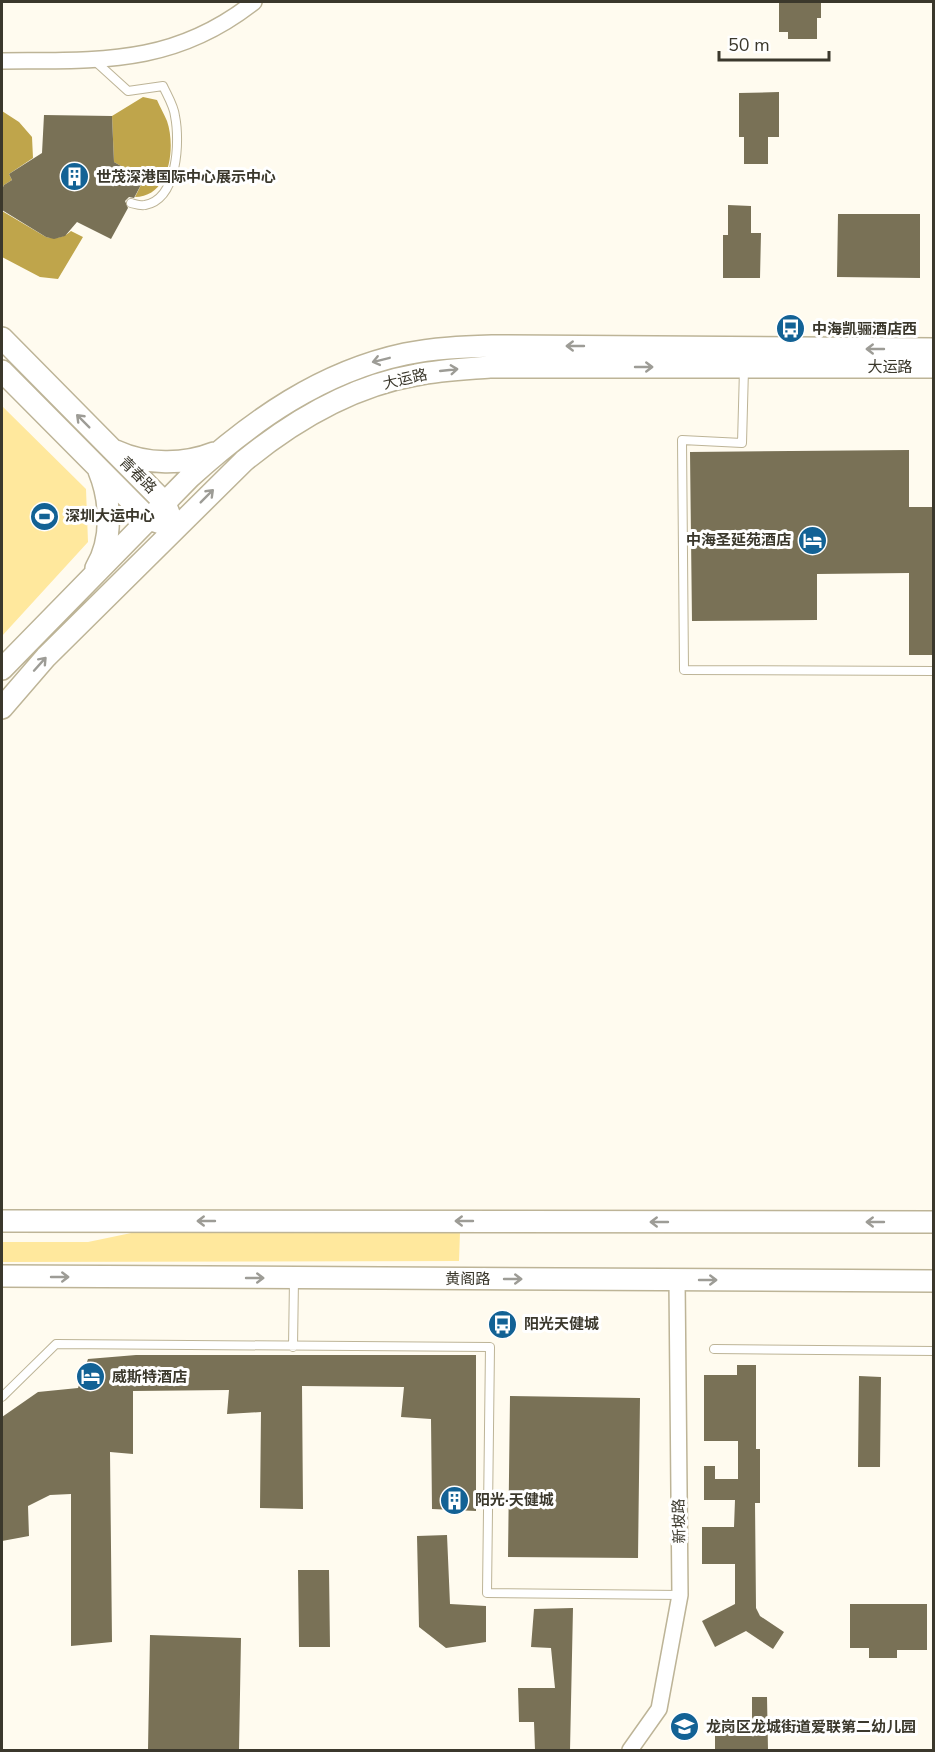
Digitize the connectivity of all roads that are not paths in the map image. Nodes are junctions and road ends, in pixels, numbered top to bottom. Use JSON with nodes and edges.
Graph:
{"nodes":[{"id":1,"x":254,"y":2,"type":"edge"},
{"id":2,"x":93,"y":60,"type":"junction"},
{"id":3,"x":2,"y":61,"type":"edge"},
{"id":4,"x":131,"y":203,"type":"dead end"},
{"id":5,"x":2,"y":338,"type":"edge"},
{"id":6,"x":933,"y":349,"type":"edge"},
{"id":7,"x":744,"y":367,"type":"junction"},
{"id":8,"x":933,"y":367,"type":"edge"},
{"id":9,"x":2,"y":371,"type":"edge"},
{"id":10,"x":112,"y":450,"type":"junction"},
{"id":11,"x":218,"y":452,"type":"junction"},
{"id":12,"x":97,"y":467,"type":"junction"},
{"id":13,"x":165,"y":502,"type":"junction"},
{"id":14,"x":149,"y":519,"type":"junction"},
{"id":15,"x":175,"y":528,"type":"junction"},
{"id":16,"x":92,"y":576,"type":"junction"},
{"id":17,"x":2,"y":669,"type":"edge"},
{"id":18,"x":933,"y":671,"type":"edge"},
{"id":19,"x":2,"y":708,"type":"edge"},
{"id":20,"x":2,"y":1220,"type":"edge"},
{"id":21,"x":933,"y":1222,"type":"edge"},
{"id":22,"x":4,"y":1278,"type":"edge"},
{"id":23,"x":294,"y":1278,"type":"junction"},
{"id":24,"x":677,"y":1280,"type":"junction"},
{"id":25,"x":933,"y":1281,"type":"edge"},
{"id":26,"x":293,"y":1347,"type":"junction"},
{"id":27,"x":714,"y":1349,"type":"dead end"},
{"id":28,"x":933,"y":1351,"type":"edge"},
{"id":29,"x":2,"y":1397,"type":"edge"},
{"id":30,"x":680,"y":1595,"type":"junction"},
{"id":31,"x":630,"y":1750,"type":"edge"}],
"edges":[{"from":1,"to":2,"type":"street"},
{"from":2,"to":3,"type":"street"},
{"from":2,"to":4,"type":"lane"},
{"from":10,"to":5,"type":"street","name":"青春路","one_way":true},
{"from":6,"to":11,"type":"street","name":"大运路","one_way":true},
{"from":7,"to":8,"type":"street","name":"大运路"},
{"from":15,"to":7,"type":"street","name":"大运路","one_way":true},
{"from":7,"to":18,"type":"lane"},
{"from":9,"to":12,"type":"street","name":"青春路"},
{"from":10,"to":11,"type":"street"},
{"from":10,"to":13,"type":"street","name":"青春路"},
{"from":11,"to":13,"type":"street","name":"大运路"},
{"from":12,"to":14,"type":"street","name":"青春路"},
{"from":12,"to":16,"type":"street"},
{"from":13,"to":14,"type":"street","name":"大运路"},
{"from":13,"to":15,"type":"street","name":"青春路"},
{"from":14,"to":15,"type":"street","name":"青春路"},
{"from":14,"to":16,"type":"street","name":"大运路"},
{"from":19,"to":15,"type":"street","name":"大运路","one_way":true},
{"from":16,"to":17,"type":"street","name":"大运路"},
{"from":21,"to":20,"type":"street","one_way":true},
{"from":22,"to":23,"type":"street","name":"黄阁路","one_way":true},
{"from":23,"to":24,"type":"street","name":"黄阁路","one_way":true},
{"from":23,"to":26,"type":"lane"},
{"from":24,"to":25,"type":"street","name":"黄阁路","one_way":true},
{"from":24,"to":30,"type":"street","name":"新坡路"},
{"from":26,"to":29,"type":"lane"},
{"from":26,"to":30,"type":"lane"},
{"from":27,"to":28,"type":"lane"},
{"from":30,"to":31,"type":"street","name":"新坡路"}]}
